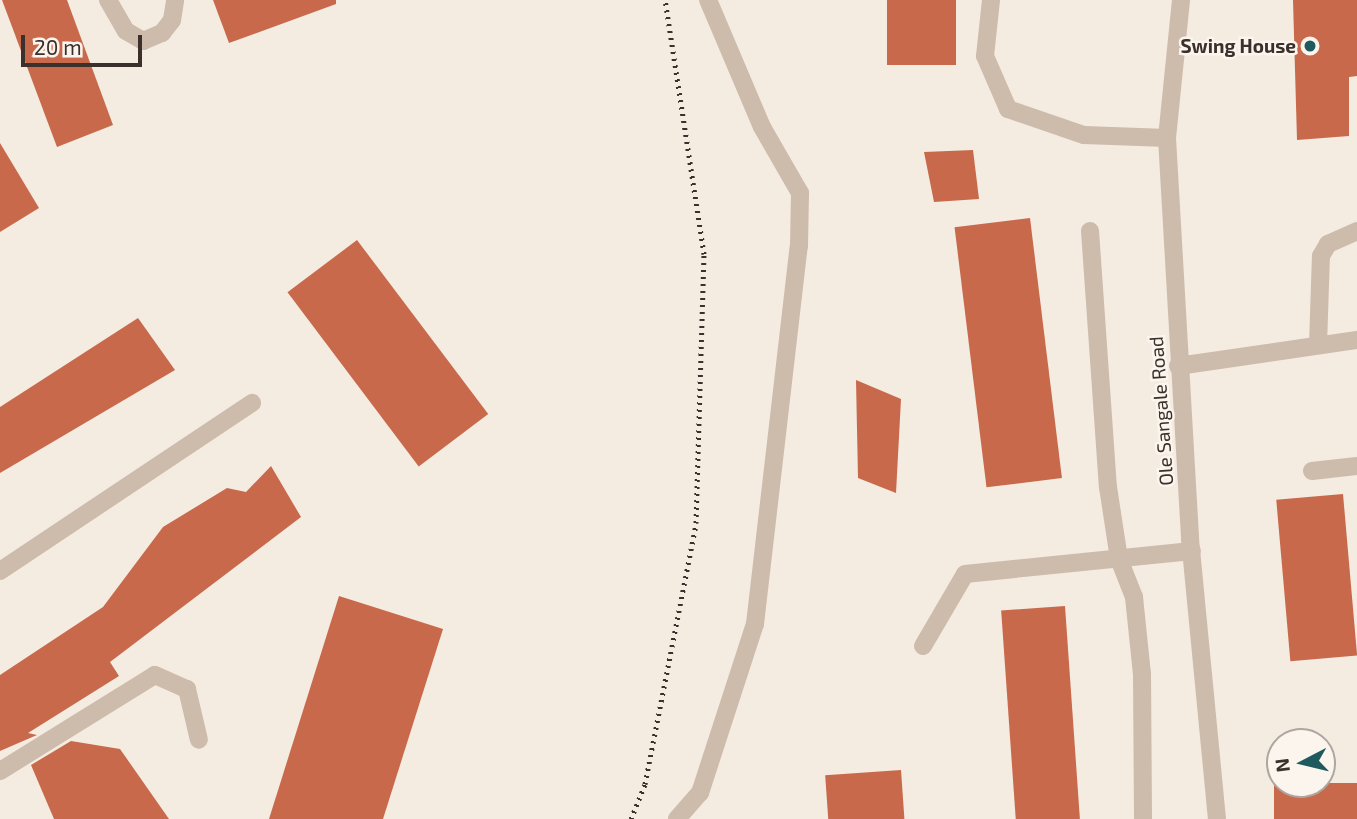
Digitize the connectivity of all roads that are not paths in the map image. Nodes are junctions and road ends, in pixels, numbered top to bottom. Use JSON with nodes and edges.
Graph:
{"nodes":[{"id":1,"x":108,"y":0,"type":"edge"},
{"id":2,"x":175,"y":0,"type":"edge"},
{"id":3,"x":708,"y":0,"type":"edge"},
{"id":4,"x":991,"y":0,"type":"edge"},
{"id":5,"x":1181,"y":0,"type":"edge"},
{"id":6,"x":1167,"y":138,"type":"junction"},
{"id":7,"x":1090,"y":231,"type":"dead end"},
{"id":8,"x":1357,"y":232,"type":"edge"},
{"id":9,"x":1357,"y":340,"type":"edge"},
{"id":10,"x":1318,"y":345,"type":"junction"},
{"id":11,"x":1178,"y":366,"type":"junction"},
{"id":12,"x":252,"y":403,"type":"dead end"},
{"id":13,"x":1357,"y":466,"type":"edge"},
{"id":14,"x":1312,"y":471,"type":"dead end"},
{"id":15,"x":1192,"y":551,"type":"junction"},
{"id":16,"x":1119,"y":559,"type":"junction"},
{"id":17,"x":0,"y":571,"type":"edge"},
{"id":18,"x":923,"y":646,"type":"dead end"},
{"id":19,"x":199,"y":740,"type":"dead end"},
{"id":20,"x":0,"y":771,"type":"edge"},
{"id":21,"x":677,"y":819,"type":"edge"},
{"id":22,"x":1143,"y":819,"type":"edge"},
{"id":23,"x":1217,"y":819,"type":"edge"}],
"edges":[{"from":1,"to":2,"type":"street"},
{"from":3,"to":21,"type":"street"},
{"from":4,"to":6,"type":"street"},
{"from":5,"to":6,"type":"street","name":"Ole Sangale Road"},
{"from":6,"to":11,"type":"street","name":"Ole Sangale Road"},
{"from":7,"to":16,"type":"street"},
{"from":8,"to":10,"type":"street"},
{"from":9,"to":10,"type":"street"},
{"from":10,"to":11,"type":"street"},
{"from":11,"to":15,"type":"street","name":"Ole Sangale Road"},
{"from":12,"to":17,"type":"street"},
{"from":13,"to":14,"type":"street"},
{"from":15,"to":16,"type":"street"},
{"from":15,"to":23,"type":"street","name":"Ole Sangale Road"},
{"from":16,"to":18,"type":"street"},
{"from":16,"to":22,"type":"street"},
{"from":19,"to":20,"type":"street"}]}
